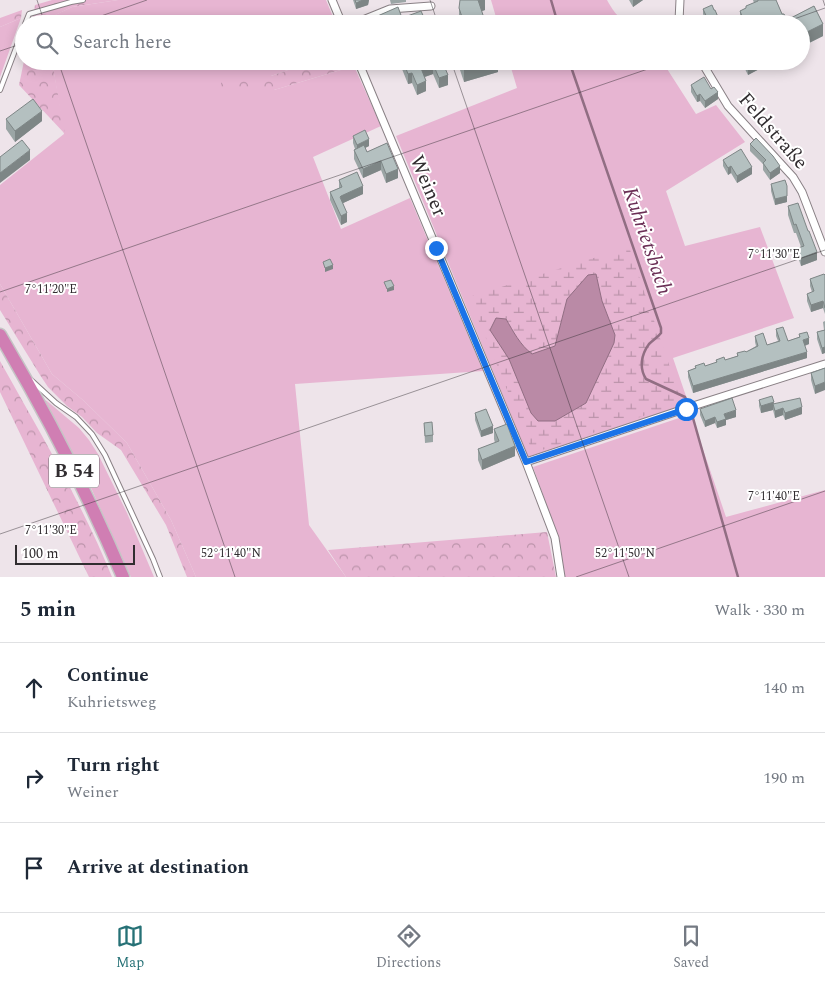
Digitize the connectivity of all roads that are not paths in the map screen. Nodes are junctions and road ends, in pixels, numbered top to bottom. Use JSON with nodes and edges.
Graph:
{"nodes":[{"id":1,"x":83,"y":0,"type":"edge"},
{"id":2,"x":332,"y":0,"type":"edge"},
{"id":3,"x":680,"y":0,"type":"edge"},
{"id":4,"x":430,"y":6,"type":"dead end"},
{"id":5,"x":29,"y":15,"type":"edge"},
{"id":6,"x":338,"y":15,"type":"edge"},
{"id":7,"x":376,"y":15,"type":"edge"},
{"id":8,"x":679,"y":15,"type":"edge"},
{"id":9,"x":15,"y":51,"type":"edge"},
{"id":10,"x":362,"y":70,"type":"edge"},
{"id":11,"x":706,"y":70,"type":"edge"},
{"id":12,"x":0,"y":90,"type":"edge"},
{"id":13,"x":825,"y":252,"type":"edge"},
{"id":14,"x":0,"y":335,"type":"edge"},
{"id":15,"x":825,"y":364,"type":"edge"},
{"id":16,"x":20,"y":369,"type":"junction"},
{"id":17,"x":526,"y":462,"type":"junction"},
{"id":18,"x":123,"y":577,"type":"edge"},
{"id":19,"x":160,"y":577,"type":"edge"},
{"id":20,"x":561,"y":577,"type":"edge"}],
"edges":[{"from":1,"to":5,"type":"lane"},
{"from":2,"to":6,"type":"street"},
{"from":3,"to":8,"type":"street"},
{"from":4,"to":7,"type":"street"},
{"from":9,"to":12,"type":"lane"},
{"from":10,"to":17,"type":"street","name":"Weiner"},
{"from":11,"to":13,"type":"street","name":"Feldstraße"},
{"from":14,"to":16,"type":"highway","number":"B 54"},
{"from":15,"to":17,"type":"street"},
{"from":16,"to":18,"type":"highway","number":"B 54"},
{"from":16,"to":19,"type":"lane"},
{"from":17,"to":20,"type":"street","name":"Weiner"}]}
